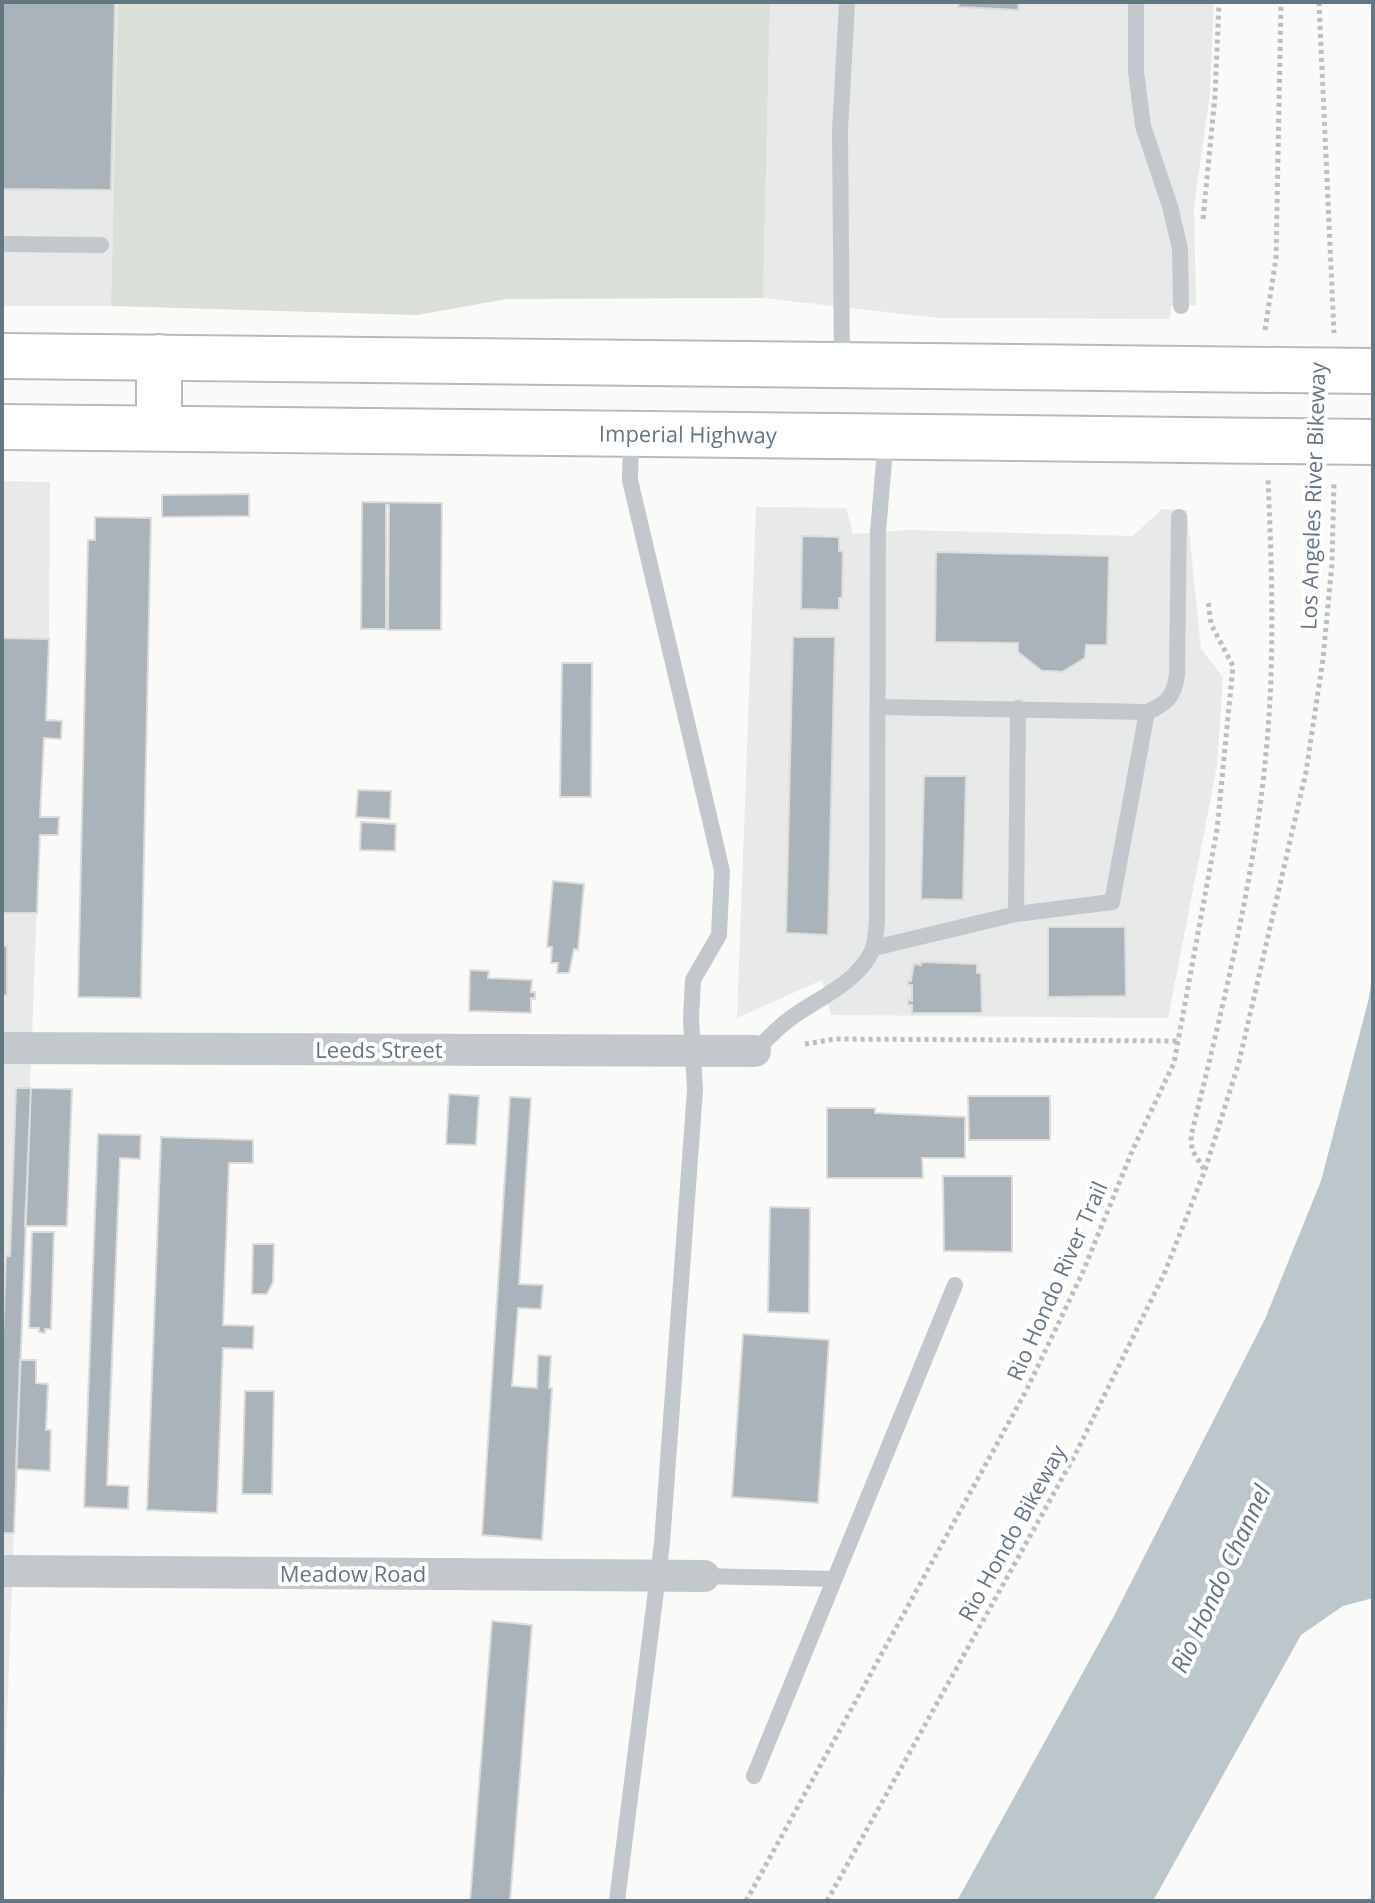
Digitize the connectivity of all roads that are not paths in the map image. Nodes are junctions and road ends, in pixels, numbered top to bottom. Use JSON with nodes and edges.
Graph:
{"nodes":[{"id":1,"x":847,"y":2,"type":"edge"},
{"id":2,"x":1136,"y":2,"type":"edge"},
{"id":3,"x":2,"y":244,"type":"edge"},
{"id":4,"x":101,"y":245,"type":"dead end"},
{"id":5,"x":1181,"y":306,"type":"dead end"},
{"id":6,"x":2,"y":356,"type":"edge"},
{"id":7,"x":159,"y":357,"type":"junction"},
{"id":8,"x":842,"y":366,"type":"junction"},
{"id":9,"x":1373,"y":371,"type":"edge"},
{"id":10,"x":2,"y":427,"type":"edge"},
{"id":11,"x":159,"y":428,"type":"junction"},
{"id":12,"x":631,"y":434,"type":"junction"},
{"id":13,"x":886,"y":437,"type":"junction"},
{"id":14,"x":1373,"y":442,"type":"edge"},
{"id":15,"x":1179,"y":517,"type":"dead end"},
{"id":16,"x":879,"y":707,"type":"junction"},
{"id":17,"x":1018,"y":708,"type":"junction"},
{"id":18,"x":1147,"y":712,"type":"junction"},
{"id":19,"x":1016,"y":914,"type":"junction"},
{"id":20,"x":874,"y":948,"type":"junction"},
{"id":21,"x":2,"y":1048,"type":"edge"},
{"id":22,"x":693,"y":1051,"type":"junction"},
{"id":23,"x":755,"y":1051,"type":"joint"},
{"id":24,"x":955,"y":1285,"type":"dead end"},
{"id":25,"x":2,"y":1571,"type":"edge"},
{"id":26,"x":658,"y":1576,"type":"junction"},
{"id":27,"x":704,"y":1576,"type":"joint"},
{"id":28,"x":834,"y":1579,"type":"junction"},
{"id":29,"x":754,"y":1776,"type":"dead end"},
{"id":30,"x":617,"y":1901,"type":"edge"}],
"edges":[{"from":1,"to":8,"type":"lane"},
{"from":2,"to":5,"type":"lane"},
{"from":3,"to":4,"type":"lane"},
{"from":6,"to":7,"type":"main road"},
{"from":7,"to":8,"type":"main road"},
{"from":7,"to":11,"type":"main road"},
{"from":8,"to":9,"type":"main road","bridge":true},
{"from":10,"to":11,"type":"main road","name":"Imperial Highway"},
{"from":11,"to":12,"type":"main road","name":"Imperial Highway"},
{"from":12,"to":13,"type":"main road","name":"Imperial Highway"},
{"from":12,"to":22,"type":"lane"},
{"from":13,"to":14,"type":"main road","name":"Imperial Highway","bridge":true},
{"from":13,"to":16,"type":"lane"},
{"from":15,"to":18,"type":"lane"},
{"from":16,"to":17,"type":"lane"},
{"from":16,"to":20,"type":"lane"},
{"from":17,"to":18,"type":"lane"},
{"from":17,"to":19,"type":"lane"},
{"from":18,"to":19,"type":"lane"},
{"from":19,"to":20,"type":"lane"},
{"from":20,"to":23,"type":"lane"},
{"from":21,"to":22,"type":"street","name":"Leeds Street"},
{"from":22,"to":23,"type":"street","name":"Leeds Street"},
{"from":22,"to":26,"type":"lane"},
{"from":24,"to":28,"type":"lane"},
{"from":25,"to":26,"type":"street","name":"Meadow Road"},
{"from":26,"to":27,"type":"street","name":"Meadow Road"},
{"from":26,"to":30,"type":"lane"},
{"from":27,"to":28,"type":"lane"},
{"from":28,"to":29,"type":"lane"}]}
